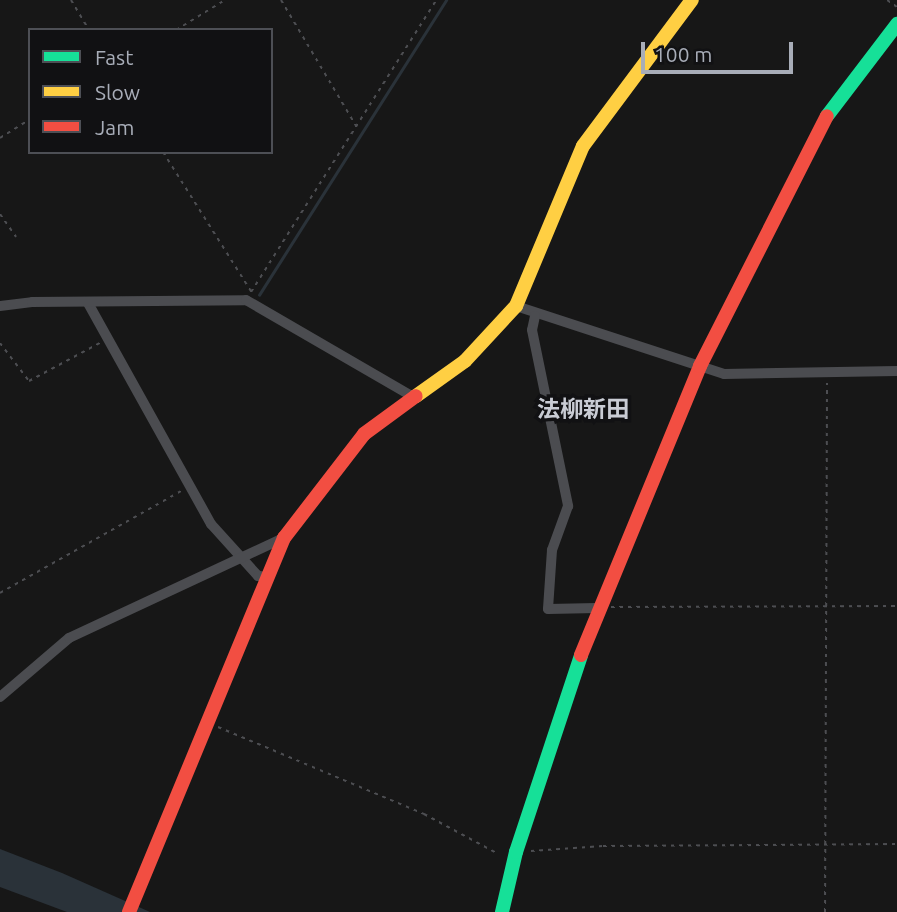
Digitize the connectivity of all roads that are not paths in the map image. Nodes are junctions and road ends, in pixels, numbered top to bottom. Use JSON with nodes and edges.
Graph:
{"nodes":[{"id":1,"x":692,"y":0,"type":"edge"},
{"id":2,"x":897,"y":24,"type":"edge"},
{"id":3,"x":88,"y":303,"type":"junction"},
{"id":4,"x":0,"y":306,"type":"edge"},
{"id":5,"x":516,"y":306,"type":"junction"},
{"id":6,"x":535,"y":316,"type":"junction"},
{"id":7,"x":699,"y":366,"type":"junction"},
{"id":8,"x":897,"y":371,"type":"edge"},
{"id":9,"x":413,"y":397,"type":"junction"},
{"id":10,"x":284,"y":538,"type":"junction"},
{"id":11,"x":243,"y":560,"type":"junction"},
{"id":12,"x":269,"y":577,"type":"junction"},
{"id":13,"x":598,"y":606,"type":"junction"},
{"id":14,"x":0,"y":697,"type":"edge"},
{"id":15,"x":129,"y":912,"type":"edge"},
{"id":16,"x":502,"y":912,"type":"edge"}],
"edges":[{"from":1,"to":5,"type":"street"},
{"from":2,"to":7,"type":"street"},
{"from":3,"to":4,"type":"street"},
{"from":3,"to":9,"type":"street"},
{"from":3,"to":11,"type":"street"},
{"from":5,"to":6,"type":"street"},
{"from":5,"to":9,"type":"street"},
{"from":6,"to":7,"type":"street"},
{"from":6,"to":13,"type":"street"},
{"from":7,"to":8,"type":"street"},
{"from":7,"to":13,"type":"street"},
{"from":9,"to":10,"type":"street"},
{"from":10,"to":11,"type":"street"},
{"from":10,"to":12,"type":"street"},
{"from":11,"to":12,"type":"street"},
{"from":11,"to":14,"type":"street"},
{"from":12,"to":15,"type":"street"},
{"from":13,"to":16,"type":"street"}]}
